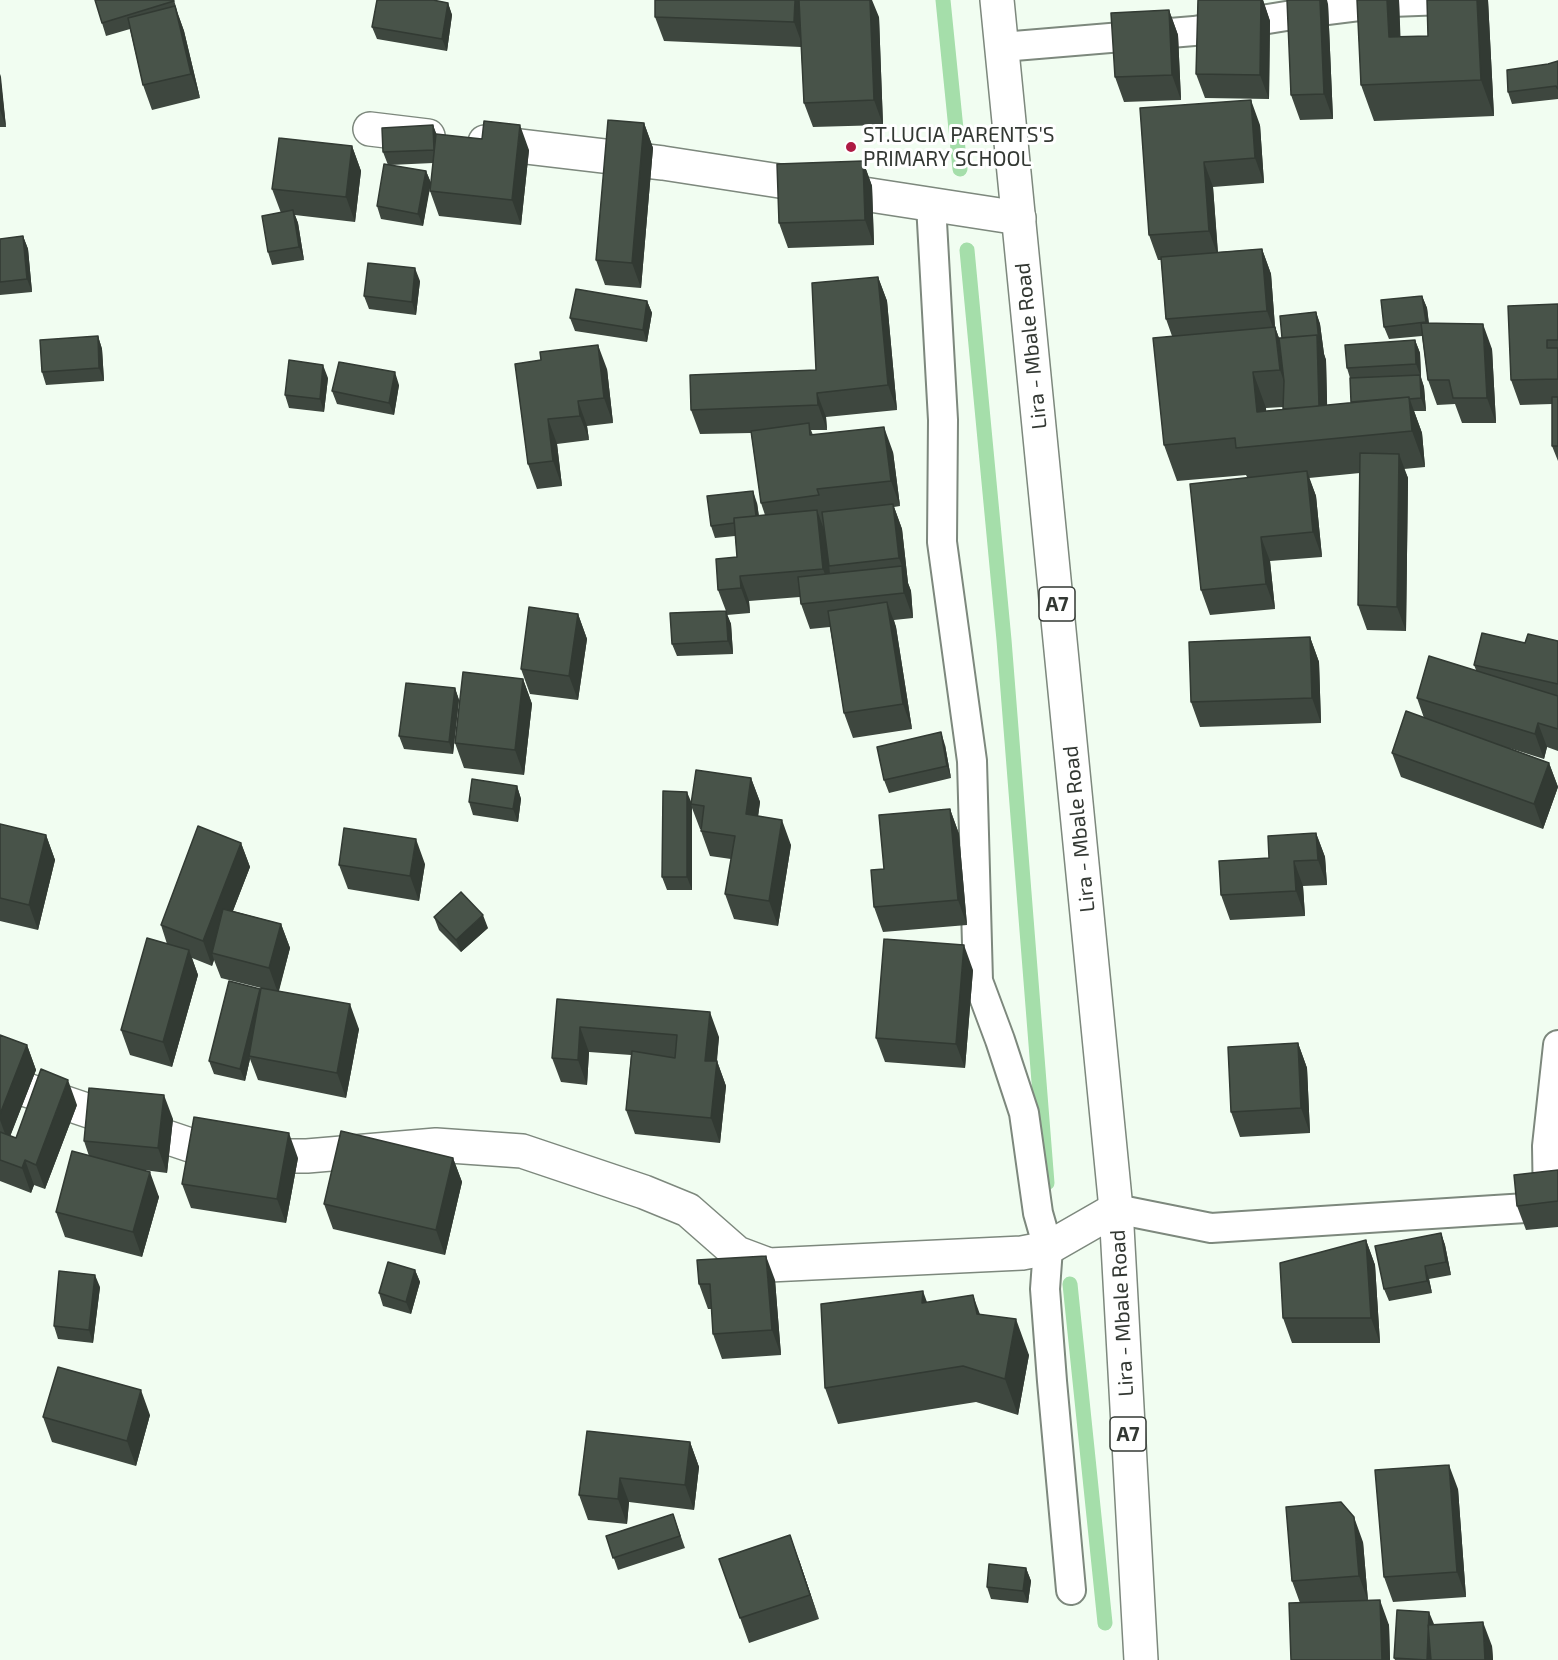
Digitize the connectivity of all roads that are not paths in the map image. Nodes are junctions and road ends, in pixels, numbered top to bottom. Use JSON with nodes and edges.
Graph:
{"nodes":[{"id":1,"x":997,"y":0,"type":"edge"},
{"id":2,"x":1445,"y":0,"type":"edge"},
{"id":3,"x":1002,"y":47,"type":"junction"},
{"id":4,"x":370,"y":129,"type":"dead end"},
{"id":5,"x":931,"y":204,"type":"junction"},
{"id":6,"x":1019,"y":218,"type":"junction"},
{"id":7,"x":1558,"y":1045,"type":"edge"},
{"id":8,"x":0,"y":1081,"type":"edge"},
{"id":9,"x":1553,"y":1206,"type":"edge"},
{"id":10,"x":1116,"y":1209,"type":"junction"},
{"id":11,"x":1048,"y":1248,"type":"junction"},
{"id":12,"x":1071,"y":1590,"type":"dead end"},
{"id":13,"x":1141,"y":1660,"type":"edge"}],
"edges":[{"from":1,"to":3,"type":"street","name":"Lira - Mbale Road","number":"A7"},
{"from":2,"to":3,"type":"lane"},
{"from":3,"to":6,"type":"street","name":"Lira - Mbale Road","number":"A7"},
{"from":4,"to":5,"type":"street"},
{"from":5,"to":6,"type":"street"},
{"from":5,"to":11,"type":"lane"},
{"from":6,"to":10,"type":"street","name":"Lira - Mbale Road","number":"A7"},
{"from":7,"to":9,"type":"lane"},
{"from":8,"to":11,"type":"street"},
{"from":9,"to":10,"type":"lane"},
{"from":10,"to":11,"type":"street"},
{"from":10,"to":13,"type":"street","name":"Lira - Mbale Road","number":"A7"},
{"from":11,"to":12,"type":"lane"}]}
